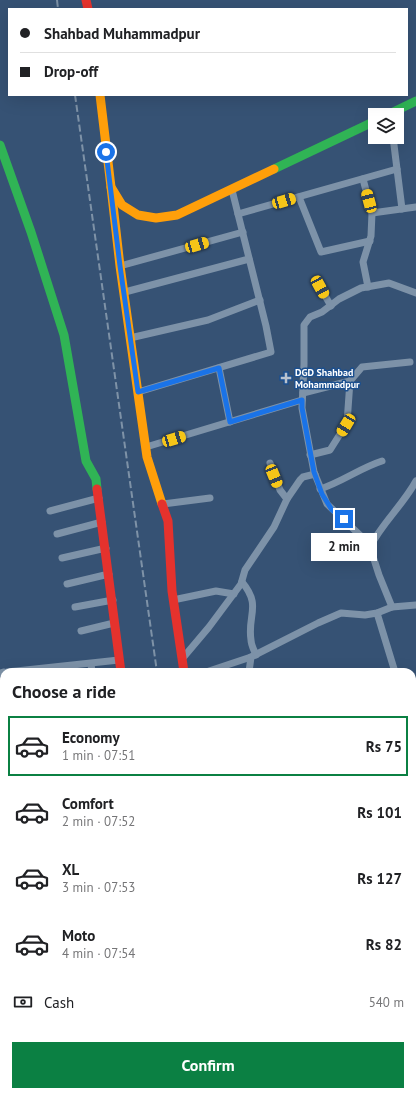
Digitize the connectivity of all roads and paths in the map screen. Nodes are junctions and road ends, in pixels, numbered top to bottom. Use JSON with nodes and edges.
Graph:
{"nodes":[{"id":1,"x":100,"y":96,"type":"edge"},
{"id":2,"x":416,"y":101,"type":"edge"},
{"id":3,"x":402,"y":108,"type":"edge"},
{"id":4,"x":368,"y":124,"type":"edge"},
{"id":5,"x":394,"y":144,"type":"edge"},
{"id":6,"x":0,"y":145,"type":"edge"},
{"id":7,"x":397,"y":169,"type":"junction"},
{"id":8,"x":363,"y":178,"type":"junction"},
{"id":9,"x":112,"y":187,"type":"junction"},
{"id":10,"x":232,"y":190,"type":"junction"},
{"id":11,"x":299,"y":197,"type":"junction"},
{"id":12,"x":416,"y":208,"type":"edge"},
{"id":13,"x":402,"y":209,"type":"junction"},
{"id":14,"x":372,"y":213,"type":"junction"},
{"id":15,"x":238,"y":214,"type":"junction"},
{"id":16,"x":243,"y":232,"type":"junction"},
{"id":17,"x":370,"y":241,"type":"junction"},
{"id":18,"x":249,"y":258,"type":"junction"},
{"id":19,"x":120,"y":266,"type":"junction"},
{"id":20,"x":320,"y":287,"type":"dead end"},
{"id":21,"x":368,"y":287,"type":"junction"},
{"id":22,"x":125,"y":292,"type":"junction"},
{"id":23,"x":416,"y":293,"type":"edge"},
{"id":24,"x":260,"y":300,"type":"junction"},
{"id":25,"x":330,"y":306,"type":"junction"},
{"id":26,"x":130,"y":338,"type":"junction"},
{"id":27,"x":410,"y":362,"type":"dead end"},
{"id":28,"x":219,"y":368,"type":"junction"},
{"id":29,"x":350,"y":381,"type":"junction"},
{"id":30,"x":138,"y":392,"type":"junction"},
{"id":31,"x":302,"y":396,"type":"junction"},
{"id":32,"x":230,"y":422,"type":"junction"},
{"id":33,"x":146,"y":447,"type":"junction"},
{"id":34,"x":310,"y":455,"type":"junction"},
{"id":35,"x":382,"y":461,"type":"dead end"},
{"id":36,"x":270,"y":463,"type":"dead end"},
{"id":37,"x":315,"y":474,"type":"junction"},
{"id":38,"x":416,"y":481,"type":"edge"},
{"id":39,"x":320,"y":489,"type":"junction"},
{"id":40,"x":413,"y":491,"type":"edge"},
{"id":41,"x":99,"y":498,"type":"junction"},
{"id":42,"x":210,"y":498,"type":"dead end"},
{"id":43,"x":287,"y":499,"type":"junction"},
{"id":44,"x":163,"y":504,"type":"junction"},
{"id":45,"x":50,"y":511,"type":"dead end"},
{"id":46,"x":102,"y":522,"type":"junction"},
{"id":47,"x":57,"y":534,"type":"dead end"},
{"id":48,"x":370,"y":547,"type":"junction"},
{"id":49,"x":106,"y":548,"type":"junction"},
{"id":50,"x":62,"y":558,"type":"dead end"},
{"id":51,"x":110,"y":574,"type":"junction"},
{"id":52,"x":242,"y":582,"type":"junction"},
{"id":53,"x":67,"y":584,"type":"dead end"},
{"id":54,"x":234,"y":594,"type":"junction"},
{"id":55,"x":113,"y":600,"type":"junction"},
{"id":56,"x":173,"y":600,"type":"junction"},
{"id":57,"x":416,"y":605,"type":"edge"},
{"id":58,"x":75,"y":607,"type":"dead end"},
{"id":59,"x":392,"y":607,"type":"junction"},
{"id":60,"x":377,"y":613,"type":"junction"},
{"id":61,"x":114,"y":623,"type":"junction"},
{"id":62,"x":81,"y":631,"type":"dead end"},
{"id":63,"x":118,"y":655,"type":"junction"},
{"id":64,"x":254,"y":656,"type":"junction"},
{"id":65,"x":182,"y":659,"type":"junction"},
{"id":66,"x":91,"y":664,"type":"junction"},
{"id":67,"x":73,"y":668,"type":"edge"},
{"id":68,"x":92,"y":668,"type":"edge"},
{"id":69,"x":120,"y":668,"type":"edge"},
{"id":70,"x":183,"y":668,"type":"edge"},
{"id":71,"x":218,"y":668,"type":"edge"},
{"id":72,"x":251,"y":668,"type":"edge"},
{"id":73,"x":394,"y":668,"type":"edge"}],
"edges":[{"from":1,"to":9,"type":"street"},
{"from":2,"to":3,"type":"street"},
{"from":4,"to":10,"type":"street"},
{"from":5,"to":7,"type":"street"},
{"from":6,"to":41,"type":"street"},
{"from":7,"to":8,"type":"street"},
{"from":7,"to":13,"type":"street"},
{"from":8,"to":11,"type":"street"},
{"from":8,"to":14,"type":"street"},
{"from":9,"to":10,"type":"street"},
{"from":9,"to":19,"type":"street"},
{"from":10,"to":15,"type":"street"},
{"from":11,"to":15,"type":"street"},
{"from":11,"to":17,"type":"street"},
{"from":12,"to":13,"type":"street"},
{"from":13,"to":14,"type":"street"},
{"from":14,"to":17,"type":"street"},
{"from":15,"to":16,"type":"street"},
{"from":16,"to":18,"type":"street"},
{"from":16,"to":19,"type":"street"},
{"from":17,"to":21,"type":"street"},
{"from":18,"to":22,"type":"street"},
{"from":18,"to":24,"type":"street"},
{"from":19,"to":22,"type":"street"},
{"from":20,"to":25,"type":"street"},
{"from":21,"to":23,"type":"street"},
{"from":21,"to":25,"type":"street"},
{"from":22,"to":26,"type":"street"},
{"from":24,"to":26,"type":"street"},
{"from":24,"to":28,"type":"street"},
{"from":25,"to":31,"type":"street"},
{"from":26,"to":30,"type":"street"},
{"from":27,"to":29,"type":"street"},
{"from":28,"to":30,"type":"street"},
{"from":28,"to":32,"type":"street"},
{"from":29,"to":31,"type":"street"},
{"from":29,"to":34,"type":"street"},
{"from":30,"to":33,"type":"street"},
{"from":31,"to":32,"type":"street"},
{"from":31,"to":34,"type":"street"},
{"from":32,"to":33,"type":"street"},
{"from":33,"to":44,"type":"street"},
{"from":34,"to":37,"type":"street"},
{"from":35,"to":39,"type":"street"},
{"from":36,"to":43,"type":"street"},
{"from":37,"to":39,"type":"street"},
{"from":37,"to":43,"type":"street"},
{"from":38,"to":40,"type":"street"},
{"from":39,"to":48,"type":"street"},
{"from":40,"to":48,"type":"street"},
{"from":41,"to":45,"type":"street"},
{"from":41,"to":46,"type":"street"},
{"from":42,"to":44,"type":"street"},
{"from":43,"to":52,"type":"street"},
{"from":44,"to":56,"type":"street"},
{"from":46,"to":47,"type":"street"},
{"from":46,"to":49,"type":"street"},
{"from":48,"to":59,"type":"street"},
{"from":49,"to":50,"type":"street"},
{"from":49,"to":51,"type":"street"},
{"from":51,"to":53,"type":"street"},
{"from":51,"to":55,"type":"street"},
{"from":52,"to":54,"type":"street"},
{"from":52,"to":64,"type":"street"},
{"from":54,"to":56,"type":"street"},
{"from":54,"to":65,"type":"street"},
{"from":55,"to":58,"type":"street"},
{"from":55,"to":61,"type":"street"},
{"from":56,"to":65,"type":"street"},
{"from":57,"to":59,"type":"street"},
{"from":59,"to":60,"type":"street"},
{"from":60,"to":64,"type":"street"},
{"from":60,"to":73,"type":"street"},
{"from":61,"to":62,"type":"street"},
{"from":61,"to":63,"type":"street"},
{"from":63,"to":66,"type":"street"},
{"from":63,"to":69,"type":"street"},
{"from":64,"to":71,"type":"street"},
{"from":64,"to":72,"type":"street"},
{"from":65,"to":70,"type":"street"},
{"from":66,"to":67,"type":"street"},
{"from":66,"to":68,"type":"street"}]}
